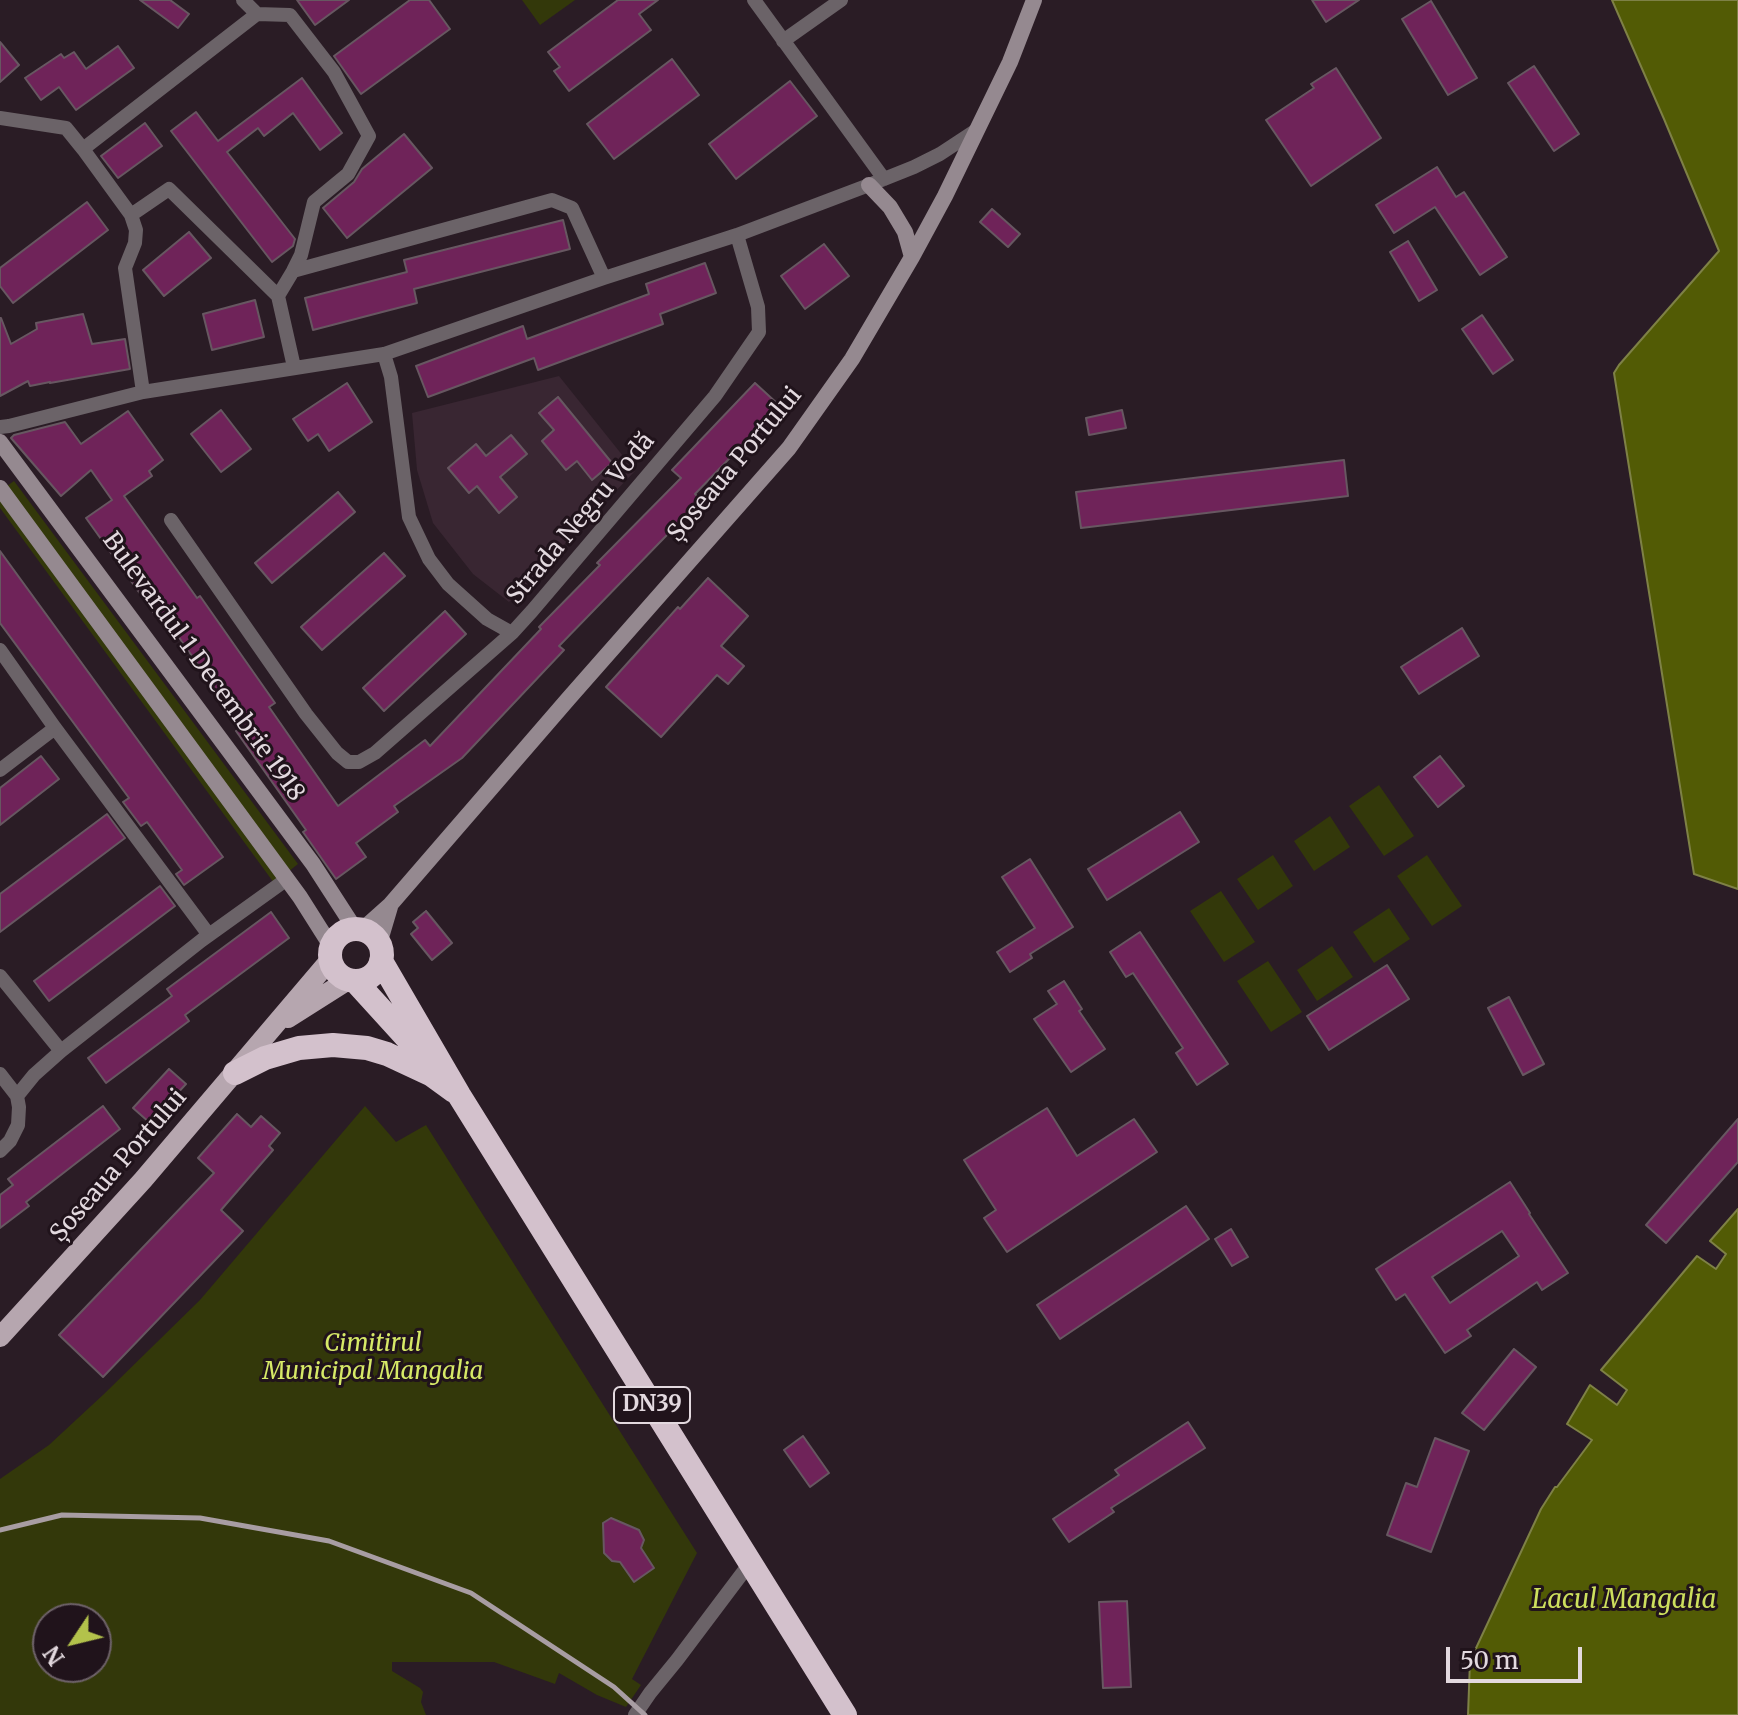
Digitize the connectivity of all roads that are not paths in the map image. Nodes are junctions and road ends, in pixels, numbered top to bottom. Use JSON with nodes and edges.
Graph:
{"nodes":[{"id":1,"x":243,"y":0,"type":"edge"},
{"id":2,"x":754,"y":0,"type":"edge"},
{"id":3,"x":841,"y":0,"type":"edge"},
{"id":4,"x":1034,"y":0,"type":"edge"},
{"id":5,"x":257,"y":14,"type":"junction"},
{"id":6,"x":783,"y":41,"type":"junction"},
{"id":7,"x":0,"y":118,"type":"edge"},
{"id":8,"x":978,"y":129,"type":"junction"},
{"id":9,"x":83,"y":149,"type":"junction"},
{"id":10,"x":876,"y":182,"type":"junction"},
{"id":11,"x":131,"y":215,"type":"junction"},
{"id":12,"x":737,"y":235,"type":"junction"},
{"id":13,"x":912,"y":257,"type":"junction"},
{"id":14,"x":293,"y":271,"type":"junction"},
{"id":15,"x":604,"y":278,"type":"junction"},
{"id":16,"x":278,"y":296,"type":"junction"},
{"id":17,"x":384,"y":354,"type":"junction"},
{"id":18,"x":294,"y":367,"type":"junction"},
{"id":19,"x":143,"y":392,"type":"junction"},
{"id":20,"x":0,"y":427,"type":"edge"},
{"id":21,"x":0,"y":442,"type":"edge"},
{"id":22,"x":0,"y":489,"type":"edge"},
{"id":23,"x":171,"y":520,"type":"dead end"},
{"id":24,"x":512,"y":633,"type":"junction"},
{"id":25,"x":0,"y":650,"type":"edge"},
{"id":26,"x":55,"y":728,"type":"junction"},
{"id":27,"x":0,"y":770,"type":"edge"},
{"id":28,"x":287,"y":879,"type":"junction"},
{"id":29,"x":209,"y":935,"type":"junction"},
{"id":30,"x":369,"y":941,"type":"junction"},
{"id":31,"x":330,"y":953,"type":"junction"},
{"id":32,"x":0,"y":976,"type":"edge"},
{"id":33,"x":352,"y":981,"type":"junction"},
{"id":34,"x":275,"y":1027,"type":"junction"},
{"id":35,"x":61,"y":1051,"type":"junction"},
{"id":36,"x":235,"y":1073,"type":"junction"},
{"id":37,"x":0,"y":1074,"type":"edge"},
{"id":38,"x":459,"y":1095,"type":"junction"},
{"id":39,"x":17,"y":1096,"type":"junction"},
{"id":40,"x":0,"y":1151,"type":"edge"},
{"id":41,"x":0,"y":1337,"type":"edge"},
{"id":42,"x":750,"y":1563,"type":"junction"},
{"id":43,"x":635,"y":1715,"type":"edge"},
{"id":44,"x":845,"y":1715,"type":"edge"}],
"edges":[{"from":1,"to":5,"type":"street"},
{"from":2,"to":6,"type":"street"},
{"from":3,"to":6,"type":"street"},
{"from":4,"to":8,"type":"street","name":"Șoseaua Portului"},
{"from":5,"to":9,"type":"street"},
{"from":5,"to":14,"type":"street"},
{"from":6,"to":10,"type":"street"},
{"from":7,"to":9,"type":"street"},
{"from":8,"to":10,"type":"street"},
{"from":8,"to":13,"type":"street","name":"Șoseaua Portului"},
{"from":9,"to":11,"type":"street"},
{"from":10,"to":12,"type":"street"},
{"from":10,"to":13,"type":"street"},
{"from":11,"to":16,"type":"street"},
{"from":11,"to":19,"type":"street"},
{"from":12,"to":15,"type":"street"},
{"from":12,"to":24,"type":"street","name":"Strada Negru Vodă"},
{"from":13,"to":30,"type":"street","name":"Șoseaua Portului"},
{"from":14,"to":15,"type":"street"},
{"from":14,"to":16,"type":"street"},
{"from":15,"to":17,"type":"street"},
{"from":16,"to":18,"type":"street"},
{"from":17,"to":18,"type":"street"},
{"from":17,"to":24,"type":"street","name":"Strada Negru Vodă"},
{"from":18,"to":19,"type":"street"},
{"from":19,"to":20,"type":"street"},
{"from":21,"to":30,"type":"street","name":"Bulevardul 1 Decembrie 1918"},
{"from":22,"to":28,"type":"street"},
{"from":23,"to":24,"type":"street"},
{"from":25,"to":26,"type":"street"},
{"from":26,"to":27,"type":"street"},
{"from":26,"to":29,"type":"street"},
{"from":28,"to":29,"type":"street"},
{"from":28,"to":31,"type":"street"},
{"from":29,"to":35,"type":"street"},
{"from":30,"to":31,"type":"highway"},
{"from":30,"to":33,"type":"highway"},
{"from":30,"to":38,"type":"highway","name":"Bulevardul 1 Decembrie 1918","number":"DN39"},
{"from":31,"to":33,"type":"highway"},
{"from":31,"to":34,"type":"main road"},
{"from":32,"to":35,"type":"street"},
{"from":33,"to":34,"type":"main road"},
{"from":33,"to":38,"type":"highway","name":"Bulevardul 1 Decembrie 1918","number":"DN39"},
{"from":34,"to":36,"type":"main road","name":"Șoseaua Portului"},
{"from":35,"to":39,"type":"street"},
{"from":36,"to":38,"type":"highway"},
{"from":36,"to":41,"type":"main road","name":"Șoseaua Portului"},
{"from":37,"to":39,"type":"street"},
{"from":38,"to":42,"type":"highway","name":"Bulevardul 1 Decembrie 1918","number":"DN39"},
{"from":39,"to":40,"type":"street"},
{"from":42,"to":43,"type":"street"},
{"from":42,"to":44,"type":"highway","name":"Bulevardul 1 Decembrie 1918","number":"DN39"}]}
